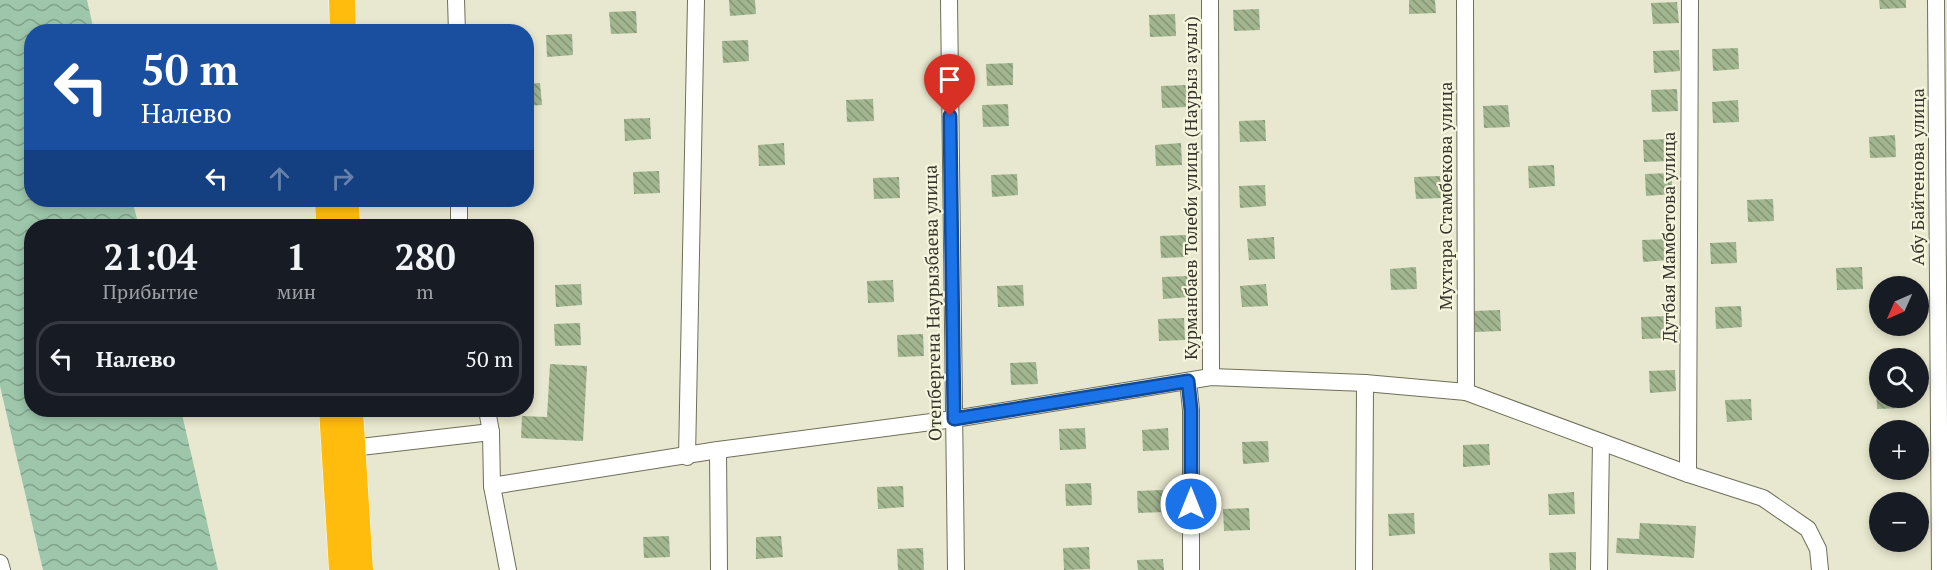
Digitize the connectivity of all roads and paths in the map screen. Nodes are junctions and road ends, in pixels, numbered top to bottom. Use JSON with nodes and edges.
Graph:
{"nodes":[{"id":1,"x":324,"y":0,"type":"edge"},
{"id":2,"x":342,"y":0,"type":"edge"},
{"id":3,"x":456,"y":0,"type":"edge"},
{"id":4,"x":696,"y":0,"type":"edge"},
{"id":5,"x":949,"y":0,"type":"edge"},
{"id":6,"x":1210,"y":0,"type":"edge"},
{"id":7,"x":1465,"y":0,"type":"edge"},
{"id":8,"x":1690,"y":0,"type":"edge"},
{"id":9,"x":1936,"y":0,"type":"edge"},
{"id":10,"x":325,"y":24,"type":"edge"},
{"id":11,"x":343,"y":24,"type":"edge"},
{"id":12,"x":457,"y":24,"type":"edge"},
{"id":13,"x":1211,"y":376,"type":"junction"},
{"id":14,"x":1188,"y":381,"type":"junction"},
{"id":15,"x":1365,"y":383,"type":"junction"},
{"id":16,"x":1466,"y":392,"type":"junction"},
{"id":17,"x":335,"y":417,"type":"edge"},
{"id":18,"x":349,"y":417,"type":"edge"},
{"id":19,"x":488,"y":417,"type":"edge"},
{"id":20,"x":954,"y":419,"type":"junction"},
{"id":21,"x":491,"y":432,"type":"junction"},
{"id":22,"x":1600,"y":442,"type":"junction"},
{"id":23,"x":342,"y":449,"type":"junction"},
{"id":24,"x":718,"y":450,"type":"junction"},
{"id":25,"x":687,"y":457,"type":"junction"},
{"id":26,"x":1688,"y":474,"type":"junction"},
{"id":27,"x":492,"y":486,"type":"junction"},
{"id":28,"x":0,"y":563,"type":"edge"},
{"id":29,"x":2,"y":570,"type":"edge"},
{"id":30,"x":342,"y":570,"type":"edge"},
{"id":31,"x":360,"y":570,"type":"edge"},
{"id":32,"x":508,"y":570,"type":"edge"},
{"id":33,"x":719,"y":570,"type":"edge"},
{"id":34,"x":956,"y":570,"type":"edge"},
{"id":35,"x":1191,"y":570,"type":"edge"},
{"id":36,"x":1364,"y":570,"type":"edge"},
{"id":37,"x":1599,"y":570,"type":"edge"},
{"id":38,"x":1820,"y":570,"type":"edge"},
{"id":39,"x":1940,"y":570,"type":"edge"}],
"edges":[{"from":1,"to":10,"type":"highway"},
{"from":2,"to":11,"type":"highway"},
{"from":3,"to":12,"type":"street"},
{"from":4,"to":25,"type":"street"},
{"from":5,"to":20,"type":"street","name":"Отепбергена Наурызбаева улица"},
{"from":6,"to":13,"type":"street","name":"Курманбаев Толеби улица (Наурыз ауыл)"},
{"from":7,"to":16,"type":"street","name":"Мухтара Стамбекова улица"},
{"from":8,"to":26,"type":"street","name":"Дутбая Мамбетова улица"},
{"from":9,"to":39,"type":"street","name":"Абу Байтенова улица"},
{"from":13,"to":14,"type":"street"},
{"from":13,"to":15,"type":"street"},
{"from":14,"to":20,"type":"street"},
{"from":14,"to":35,"type":"street"},
{"from":15,"to":16,"type":"street"},
{"from":15,"to":36,"type":"street"},
{"from":16,"to":22,"type":"street"},
{"from":17,"to":23,"type":"highway"},
{"from":18,"to":23,"type":"highway"},
{"from":19,"to":21,"type":"street"},
{"from":20,"to":24,"type":"street"},
{"from":20,"to":34,"type":"street","name":"Отепбергена Наурызбаева улица"},
{"from":21,"to":23,"type":"street"},
{"from":21,"to":27,"type":"street"},
{"from":22,"to":26,"type":"street"},
{"from":22,"to":37,"type":"street"},
{"from":23,"to":30,"type":"highway"},
{"from":23,"to":31,"type":"highway"},
{"from":24,"to":25,"type":"street"},
{"from":24,"to":33,"type":"street"},
{"from":25,"to":27,"type":"street"},
{"from":26,"to":38,"type":"street"},
{"from":27,"to":32,"type":"street"},
{"from":28,"to":29,"type":"street"}]}
